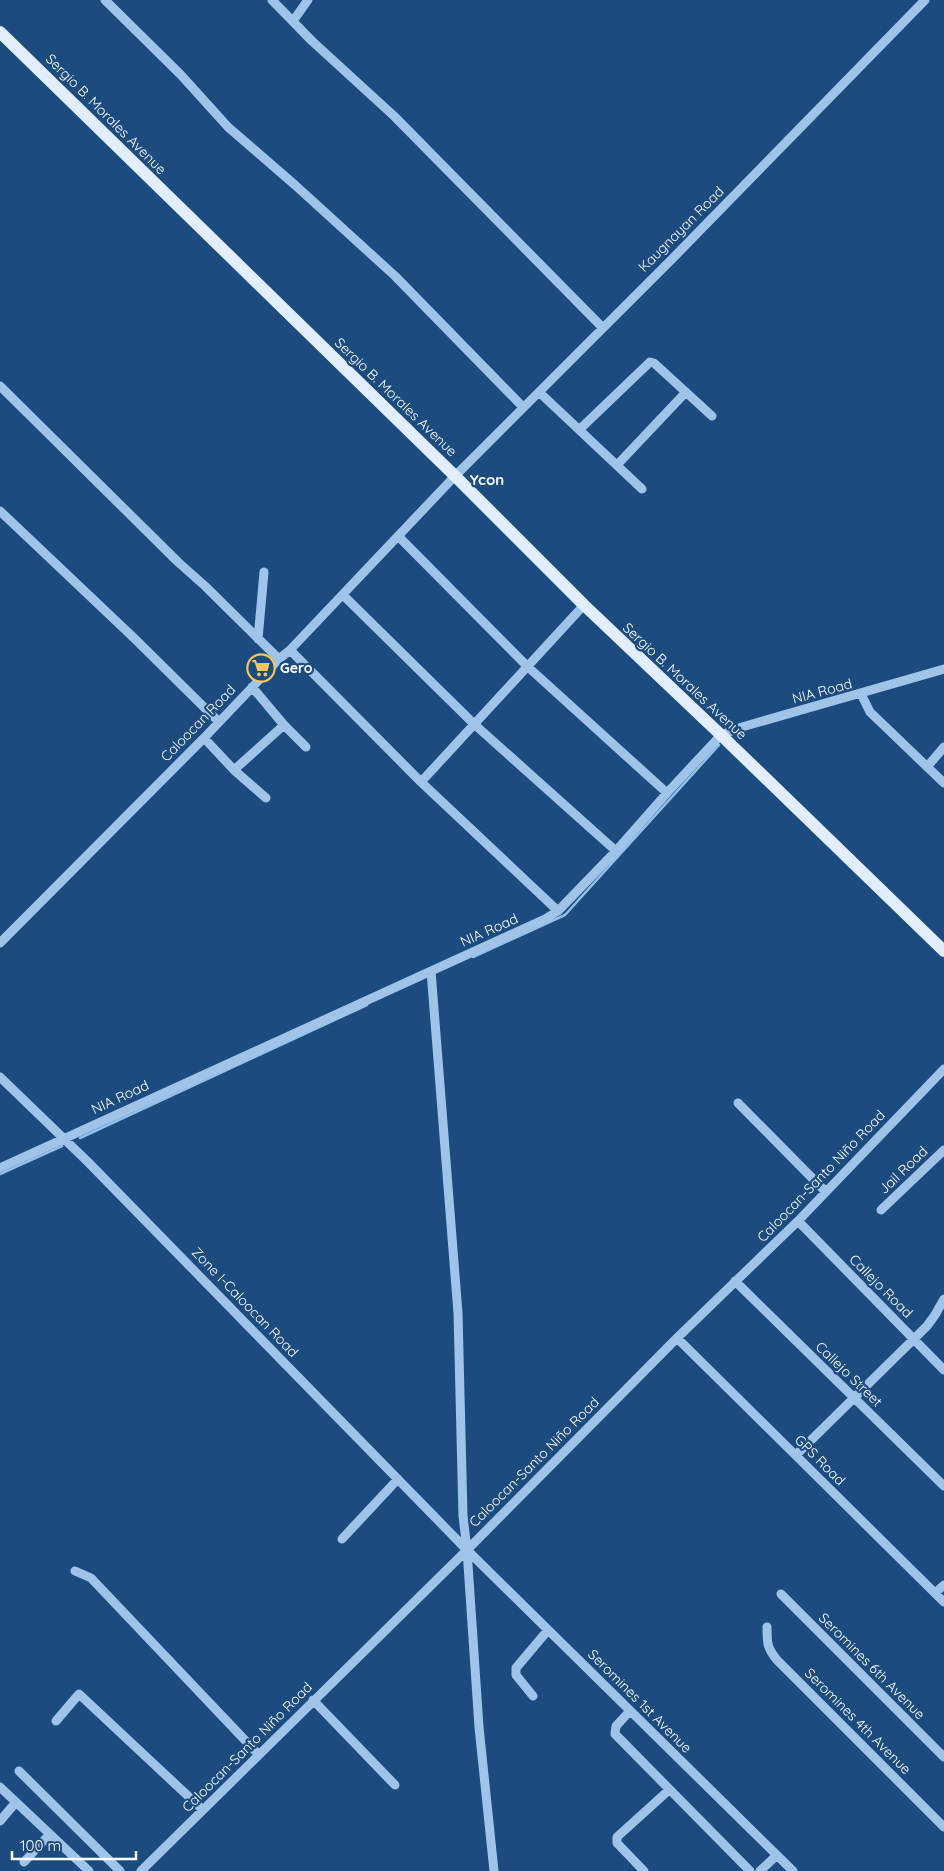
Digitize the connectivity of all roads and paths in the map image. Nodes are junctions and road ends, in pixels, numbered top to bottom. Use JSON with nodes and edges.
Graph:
{"nodes":[{"id":1,"x":105,"y":0,"type":"edge"},
{"id":2,"x":272,"y":0,"type":"edge"},
{"id":3,"x":308,"y":0,"type":"edge"},
{"id":4,"x":925,"y":0,"type":"edge"},
{"id":5,"x":293,"y":21,"type":"junction"},
{"id":6,"x":0,"y":32,"type":"edge"},
{"id":7,"x":603,"y":328,"type":"junction"},
{"id":8,"x":0,"y":386,"type":"edge"},
{"id":9,"x":539,"y":392,"type":"junction"},
{"id":10,"x":686,"y":392,"type":"junction"},
{"id":11,"x":523,"y":407,"type":"junction"},
{"id":12,"x":712,"y":416,"type":"dead end"},
{"id":13,"x":579,"y":430,"type":"junction"},
{"id":14,"x":617,"y":465,"type":"junction"},
{"id":15,"x":455,"y":476,"type":"junction"},
{"id":16,"x":642,"y":489,"type":"dead end"},
{"id":17,"x":0,"y":511,"type":"edge"},
{"id":18,"x":399,"y":537,"type":"junction"},
{"id":19,"x":264,"y":572,"type":"dead end"},
{"id":20,"x":343,"y":595,"type":"junction"},
{"id":21,"x":584,"y":605,"type":"junction"},
{"id":22,"x":258,"y":639,"type":"junction"},
{"id":23,"x":290,"y":650,"type":"junction"},
{"id":24,"x":278,"y":659,"type":"junction"},
{"id":25,"x":528,"y":667,"type":"junction"},
{"id":26,"x":944,"y":669,"type":"edge"},
{"id":27,"x":252,"y":687,"type":"junction"},
{"id":28,"x":862,"y":698,"type":"junction"},
{"id":29,"x":219,"y":722,"type":"junction"},
{"id":30,"x":474,"y":724,"type":"junction"},
{"id":31,"x":284,"y":725,"type":"junction"},
{"id":32,"x":722,"y":735,"type":"junction"},
{"id":33,"x":204,"y":738,"type":"junction"},
{"id":34,"x":306,"y":747,"type":"dead end"},
{"id":35,"x":944,"y":747,"type":"edge"},
{"id":36,"x":927,"y":767,"type":"junction"},
{"id":37,"x":234,"y":770,"type":"junction"},
{"id":38,"x":420,"y":782,"type":"junction"},
{"id":39,"x":944,"y":783,"type":"edge"},
{"id":40,"x":667,"y":793,"type":"junction"},
{"id":41,"x":266,"y":798,"type":"dead end"},
{"id":42,"x":616,"y":851,"type":"junction"},
{"id":43,"x":558,"y":911,"type":"junction"},
{"id":44,"x":0,"y":943,"type":"edge"},
{"id":45,"x":944,"y":951,"type":"edge"},
{"id":46,"x":431,"y":971,"type":"junction"},
{"id":47,"x":944,"y":1069,"type":"edge"},
{"id":48,"x":0,"y":1077,"type":"edge"},
{"id":49,"x":738,"y":1103,"type":"dead end"},
{"id":50,"x":63,"y":1138,"type":"junction"},
{"id":51,"x":944,"y":1150,"type":"edge"},
{"id":52,"x":0,"y":1168,"type":"edge"},
{"id":53,"x":826,"y":1192,"type":"junction"},
{"id":54,"x":881,"y":1210,"type":"dead end"},
{"id":55,"x":798,"y":1221,"type":"junction"},
{"id":56,"x":735,"y":1281,"type":"junction"},
{"id":57,"x":944,"y":1299,"type":"edge"},
{"id":58,"x":677,"y":1338,"type":"junction"},
{"id":59,"x":914,"y":1339,"type":"junction"},
{"id":60,"x":944,"y":1370,"type":"edge"},
{"id":61,"x":854,"y":1397,"type":"junction"},
{"id":62,"x":796,"y":1456,"type":"junction"},
{"id":63,"x":398,"y":1480,"type":"junction"},
{"id":64,"x":944,"y":1486,"type":"edge"},
{"id":65,"x":342,"y":1539,"type":"dead end"},
{"id":66,"x":467,"y":1550,"type":"junction"},
{"id":67,"x":75,"y":1571,"type":"dead end"},
{"id":68,"x":944,"y":1585,"type":"edge"},
{"id":69,"x":935,"y":1593,"type":"junction"},
{"id":70,"x":782,"y":1594,"type":"dead end"},
{"id":71,"x":944,"y":1602,"type":"edge"},
{"id":72,"x":766,"y":1627,"type":"dead end"},
{"id":73,"x":548,"y":1630,"type":"junction"},
{"id":74,"x":533,"y":1696,"type":"dead end"},
{"id":75,"x":313,"y":1700,"type":"junction"},
{"id":76,"x":630,"y":1711,"type":"junction"},
{"id":77,"x":56,"y":1722,"type":"dead end"},
{"id":78,"x":258,"y":1754,"type":"junction"},
{"id":79,"x":944,"y":1757,"type":"edge"},
{"id":80,"x":19,"y":1771,"type":"dead end"},
{"id":81,"x":395,"y":1785,"type":"dead end"},
{"id":82,"x":0,"y":1788,"type":"edge"},
{"id":83,"x":669,"y":1790,"type":"junction"},
{"id":84,"x":16,"y":1802,"type":"junction"},
{"id":85,"x":203,"y":1810,"type":"junction"},
{"id":86,"x":0,"y":1821,"type":"edge"},
{"id":87,"x":944,"y":1827,"type":"edge"},
{"id":88,"x":50,"y":1835,"type":"junction"},
{"id":89,"x":777,"y":1855,"type":"junction"},
{"id":90,"x":24,"y":1862,"type":"dead end"},
{"id":91,"x":89,"y":1871,"type":"edge"},
{"id":92,"x":120,"y":1871,"type":"edge"},
{"id":93,"x":142,"y":1871,"type":"edge"},
{"id":94,"x":494,"y":1871,"type":"edge"},
{"id":95,"x":644,"y":1871,"type":"edge"},
{"id":96,"x":750,"y":1871,"type":"edge"},
{"id":97,"x":760,"y":1871,"type":"edge"},
{"id":98,"x":793,"y":1871,"type":"edge"}],
"edges":[{"from":1,"to":11,"type":"street"},
{"from":2,"to":5,"type":"street"},
{"from":3,"to":5,"type":"street"},
{"from":4,"to":7,"type":"street","name":"Kaugnayan Road"},
{"from":5,"to":7,"type":"street"},
{"from":6,"to":15,"type":"main road","name":"Sergio B. Morales Avenue"},
{"from":7,"to":9,"type":"street","name":"Kaugnayan Road"},
{"from":8,"to":22,"type":"street"},
{"from":9,"to":11,"type":"street","name":"Kaugnayan Road"},
{"from":9,"to":13,"type":"street"},
{"from":10,"to":12,"type":"street"},
{"from":10,"to":13,"type":"street"},
{"from":10,"to":14,"type":"street"},
{"from":11,"to":15,"type":"street","name":"Kaugnayan Road"},
{"from":13,"to":14,"type":"street"},
{"from":14,"to":16,"type":"street"},
{"from":15,"to":18,"type":"street","name":"Caloocan Road"},
{"from":15,"to":21,"type":"main road","name":"Sergio B. Morales Avenue"},
{"from":17,"to":29,"type":"street"},
{"from":18,"to":20,"type":"street","name":"Caloocan Road"},
{"from":18,"to":25,"type":"street"},
{"from":19,"to":22,"type":"street"},
{"from":20,"to":23,"type":"street","name":"Caloocan Road"},
{"from":20,"to":30,"type":"street"},
{"from":21,"to":25,"type":"street"},
{"from":21,"to":32,"type":"main road","name":"Sergio B. Morales Avenue"},
{"from":22,"to":24,"type":"street"},
{"from":23,"to":24,"type":"street","name":"Caloocan Road"},
{"from":23,"to":38,"type":"street"},
{"from":24,"to":27,"type":"street","name":"Caloocan Road"},
{"from":25,"to":30,"type":"street"},
{"from":25,"to":40,"type":"street"},
{"from":26,"to":28,"type":"street","name":"NIA Road"},
{"from":27,"to":29,"type":"street","name":"Caloocan Road"},
{"from":27,"to":31,"type":"street"},
{"from":28,"to":32,"type":"street","name":"NIA Road"},
{"from":28,"to":36,"type":"street"},
{"from":29,"to":33,"type":"street","name":"Caloocan Road"},
{"from":30,"to":38,"type":"street"},
{"from":30,"to":42,"type":"street"},
{"from":31,"to":34,"type":"street"},
{"from":31,"to":37,"type":"street"},
{"from":32,"to":40,"type":"street","name":"NIA Road"},
{"from":32,"to":45,"type":"main road","name":"Sergio B. Morales Avenue"},
{"from":33,"to":37,"type":"street"},
{"from":33,"to":44,"type":"street","name":"Caloocan Road"},
{"from":35,"to":36,"type":"street"},
{"from":36,"to":39,"type":"street"},
{"from":37,"to":41,"type":"street"},
{"from":38,"to":43,"type":"street"},
{"from":40,"to":42,"type":"street","name":"NIA Road"},
{"from":42,"to":43,"type":"street","name":"NIA Road"},
{"from":43,"to":46,"type":"street","name":"NIA Road"},
{"from":46,"to":50,"type":"street","name":"NIA Road"},
{"from":46,"to":66,"type":"street"},
{"from":47,"to":53,"type":"street","name":"Caloocan-Santo Niño Road"},
{"from":48,"to":50,"type":"street","name":"Zone I-Caloocan Road"},
{"from":49,"to":53,"type":"street"},
{"from":50,"to":52,"type":"street","name":"NIA Road"},
{"from":50,"to":63,"type":"street","name":"Zone I-Caloocan Road"},
{"from":51,"to":54,"type":"street","name":"Jail Road"},
{"from":53,"to":55,"type":"street","name":"Caloocan-Santo Niño Road"},
{"from":55,"to":56,"type":"street","name":"Caloocan-Santo Niño Road"},
{"from":55,"to":59,"type":"street","name":"Callejo Road"},
{"from":56,"to":58,"type":"street","name":"Caloocan-Santo Niño Road"},
{"from":56,"to":61,"type":"street","name":"Callejo Street"},
{"from":57,"to":59,"type":"street"},
{"from":58,"to":62,"type":"street","name":"GPS Road"},
{"from":58,"to":66,"type":"street","name":"Caloocan-Santo Niño Road"},
{"from":59,"to":60,"type":"street","name":"Callejo Road"},
{"from":59,"to":61,"type":"street"},
{"from":61,"to":62,"type":"street"},
{"from":61,"to":64,"type":"street","name":"Callejo Street"},
{"from":62,"to":69,"type":"street","name":"GPS Road"},
{"from":63,"to":65,"type":"street"},
{"from":63,"to":66,"type":"street","name":"Zone I-Caloocan Road"},
{"from":66,"to":73,"type":"street","name":"Seromines 1st Avenue"},
{"from":66,"to":75,"type":"street","name":"Caloocan-Santo Niño Road"},
{"from":66,"to":94,"type":"street"},
{"from":67,"to":78,"type":"street"},
{"from":68,"to":69,"type":"street"},
{"from":69,"to":71,"type":"street","name":"GPS Road"},
{"from":70,"to":79,"type":"street","name":"Seromines 6th Avenue"},
{"from":72,"to":87,"type":"street","name":"Seromines 4th Avenue"},
{"from":73,"to":74,"type":"street"},
{"from":73,"to":76,"type":"street","name":"Seromines 1st Avenue"},
{"from":75,"to":78,"type":"street","name":"Caloocan-Santo Niño Road"},
{"from":75,"to":81,"type":"street"},
{"from":76,"to":83,"type":"street"},
{"from":76,"to":89,"type":"street","name":"Seromines 1st Avenue"},
{"from":77,"to":85,"type":"street"},
{"from":78,"to":85,"type":"street","name":"Caloocan-Santo Niño Road"},
{"from":80,"to":92,"type":"street"},
{"from":82,"to":84,"type":"street"},
{"from":83,"to":95,"type":"street"},
{"from":83,"to":96,"type":"street"},
{"from":84,"to":86,"type":"street"},
{"from":84,"to":88,"type":"street"},
{"from":85,"to":93,"type":"street","name":"Caloocan-Santo Niño Road"},
{"from":88,"to":90,"type":"street"},
{"from":88,"to":91,"type":"street"},
{"from":89,"to":97,"type":"street"},
{"from":89,"to":98,"type":"street","name":"Seromines 1st Avenue"}]}
